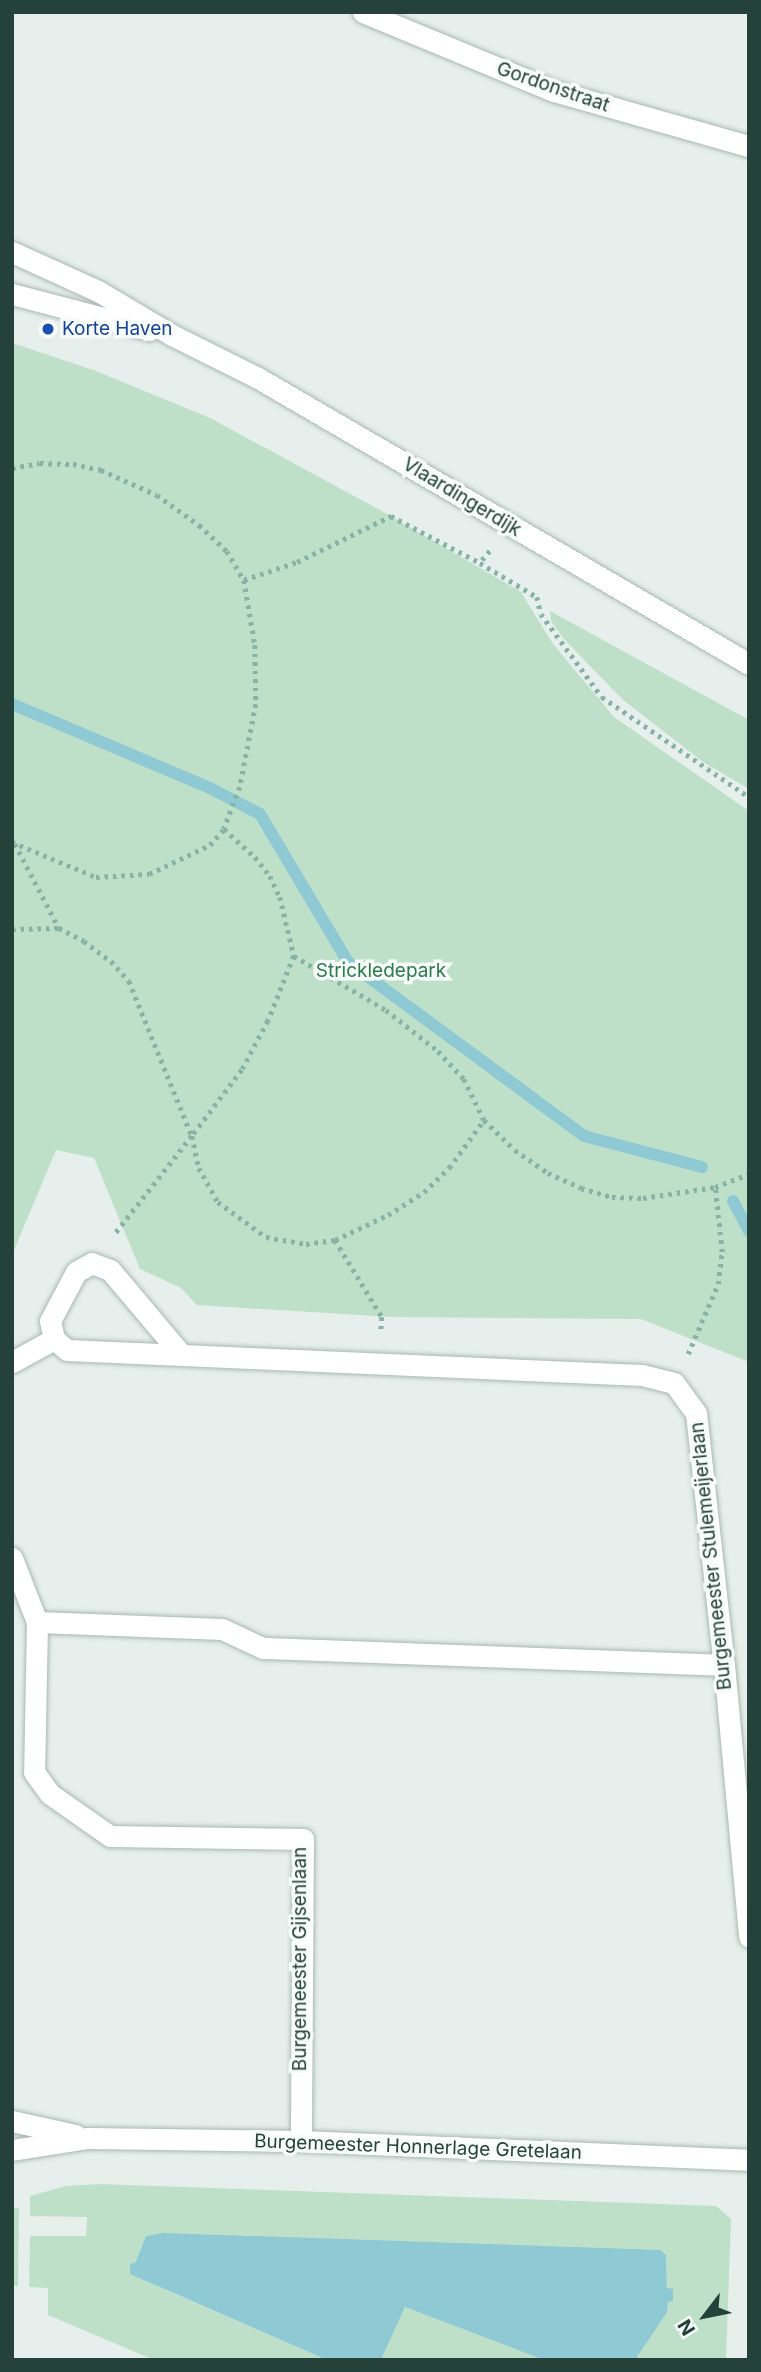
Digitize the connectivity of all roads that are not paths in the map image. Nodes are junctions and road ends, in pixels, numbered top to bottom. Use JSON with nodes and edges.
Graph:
{"nodes":[{"id":1,"x":363,"y":12,"type":"edge"},
{"id":2,"x":749,"y":146,"type":"edge"},
{"id":3,"x":12,"y":252,"type":"edge"},
{"id":4,"x":12,"y":294,"type":"edge"},
{"id":5,"x":172,"y":335,"type":"junction"},
{"id":6,"x":749,"y":664,"type":"edge"},
{"id":7,"x":54,"y":1339,"type":"junction"},
{"id":8,"x":180,"y":1353,"type":"junction"},
{"id":9,"x":12,"y":1362,"type":"edge"},
{"id":10,"x":12,"y":1558,"type":"edge"},
{"id":11,"x":37,"y":1622,"type":"junction"},
{"id":12,"x":724,"y":1665,"type":"junction"},
{"id":13,"x":749,"y":1937,"type":"edge"},
{"id":14,"x":12,"y":2121,"type":"edge"},
{"id":15,"x":88,"y":2138,"type":"junction"},
{"id":16,"x":300,"y":2141,"type":"junction"},
{"id":17,"x":12,"y":2150,"type":"edge"},
{"id":18,"x":749,"y":2160,"type":"edge"}],
"edges":[{"from":1,"to":2,"type":"street","name":"Gordonstraat"},
{"from":3,"to":5,"type":"street","name":"Vlaardingerdijk"},
{"from":4,"to":5,"type":"street","name":"Vlaardingerdijk"},
{"from":5,"to":6,"type":"street","name":"Vlaardingerdijk"},
{"from":7,"to":8,"type":"street"},
{"from":7,"to":8,"type":"street"},
{"from":7,"to":9,"type":"street"},
{"from":8,"to":12,"type":"street","name":"Burgemeester Stulemeijerlaan"},
{"from":10,"to":11,"type":"street","name":"Burgemeester Gijsenlaan"},
{"from":11,"to":12,"type":"street"},
{"from":11,"to":16,"type":"street","name":"Burgemeester Gijsenlaan"},
{"from":12,"to":13,"type":"street","name":"Burgemeester Stulemeijerlaan"},
{"from":14,"to":15,"type":"street","name":"Burgemeester Honnerlage Gretelaan"},
{"from":15,"to":16,"type":"street","name":"Burgemeester Honnerlage Gretelaan"},
{"from":15,"to":17,"type":"street","name":"Burgemeester Honnerlage Gretelaan"},
{"from":16,"to":18,"type":"street","name":"Burgemeester Honnerlage Gretelaan"}]}
